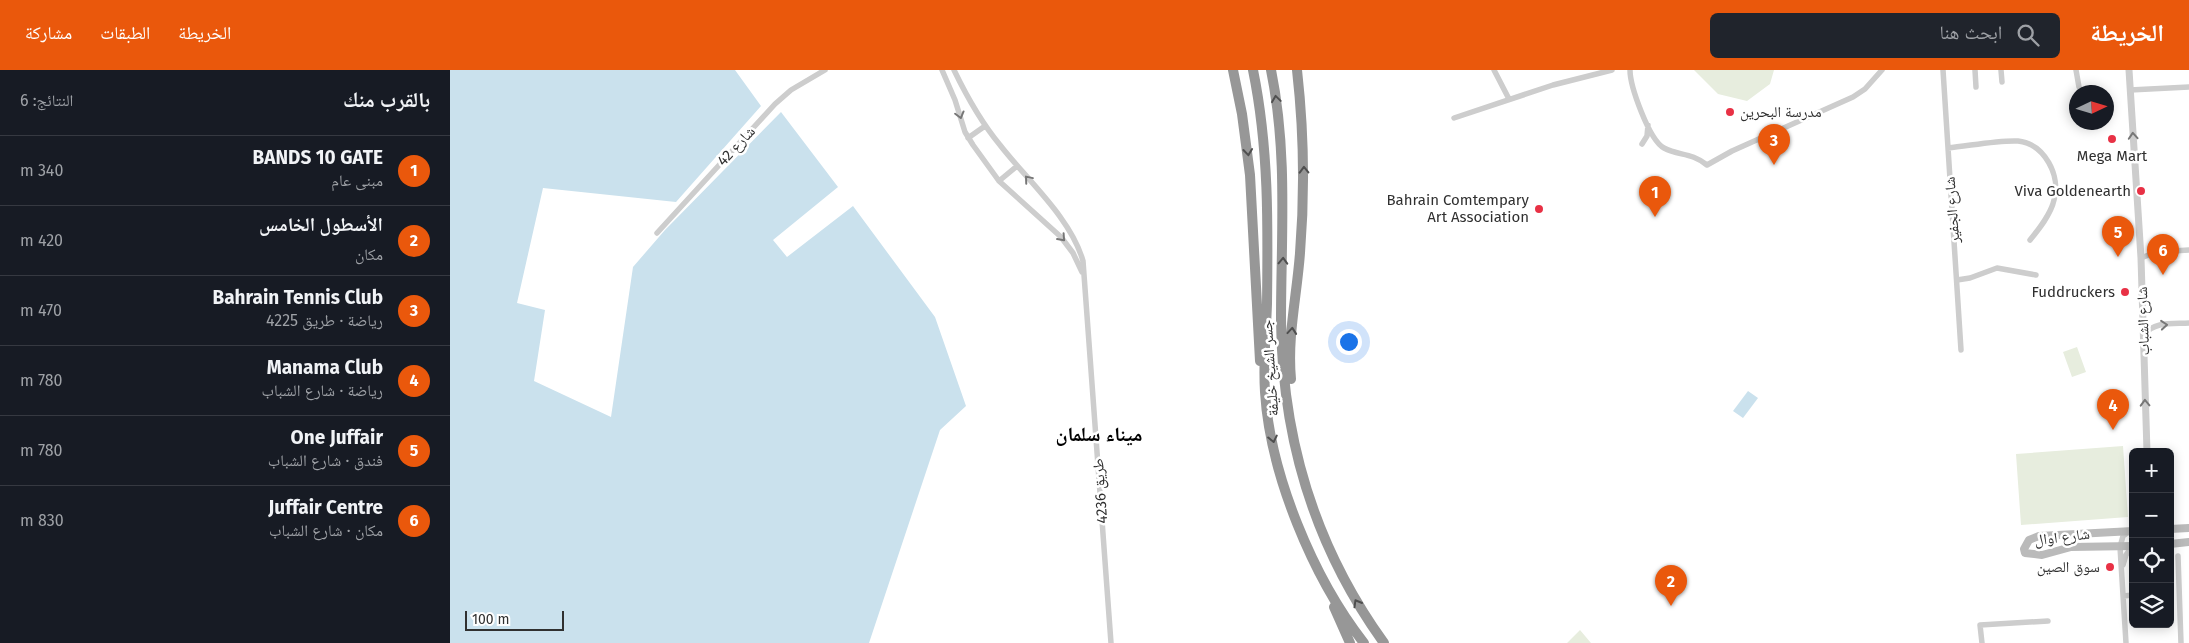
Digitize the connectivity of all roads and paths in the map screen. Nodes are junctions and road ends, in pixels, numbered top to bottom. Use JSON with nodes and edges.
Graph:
{"nodes":[{"id":1,"x":825,"y":70,"type":"edge"},
{"id":2,"x":942,"y":70,"type":"edge"},
{"id":3,"x":1233,"y":70,"type":"edge"},
{"id":4,"x":1253,"y":70,"type":"edge"},
{"id":5,"x":1271,"y":70,"type":"edge"},
{"id":6,"x":1297,"y":70,"type":"edge"},
{"id":7,"x":1494,"y":70,"type":"edge"},
{"id":8,"x":1580,"y":70,"type":"edge"},
{"id":9,"x":1612,"y":70,"type":"edge"},
{"id":10,"x":1630,"y":70,"type":"edge"},
{"id":11,"x":1882,"y":70,"type":"edge"},
{"id":12,"x":1944,"y":70,"type":"edge"},
{"id":13,"x":1975,"y":70,"type":"edge"},
{"id":14,"x":2001,"y":70,"type":"edge"},
{"id":15,"x":2076,"y":70,"type":"edge"},
{"id":16,"x":2129,"y":70,"type":"edge"},
{"id":17,"x":954,"y":71,"type":"edge"},
{"id":18,"x":1582,"y":77,"type":"junction"},
{"id":19,"x":2002,"y":82,"type":"dead end"},
{"id":20,"x":2079,"y":85,"type":"edge"},
{"id":21,"x":1976,"y":87,"type":"dead end"},
{"id":22,"x":2189,"y":87,"type":"edge"},
{"id":23,"x":2130,"y":90,"type":"junction"},
{"id":24,"x":1509,"y":99,"type":"junction"},
{"id":25,"x":1454,"y":118,"type":"dead end"},
{"id":26,"x":1648,"y":123,"type":"junction"},
{"id":27,"x":985,"y":126,"type":"junction"},
{"id":28,"x":968,"y":138,"type":"junction"},
{"id":29,"x":1642,"y":144,"type":"dead end"},
{"id":30,"x":1948,"y":148,"type":"junction"},
{"id":31,"x":1017,"y":166,"type":"junction"},
{"id":32,"x":999,"y":181,"type":"junction"},
{"id":33,"x":657,"y":233,"type":"dead end"},
{"id":34,"x":2030,"y":240,"type":"dead end"},
{"id":35,"x":2140,"y":247,"type":"junction"},
{"id":36,"x":2189,"y":250,"type":"edge"},
{"id":37,"x":2156,"y":252,"type":"junction"},
{"id":38,"x":2141,"y":258,"type":"junction"},
{"id":39,"x":2036,"y":275,"type":"dead end"},
{"id":40,"x":1085,"y":280,"type":"junction"},
{"id":41,"x":1956,"y":280,"type":"junction"},
{"id":42,"x":2189,"y":323,"type":"edge"},
{"id":43,"x":2144,"y":335,"type":"junction"},
{"id":44,"x":1961,"y":350,"type":"dead end"},
{"id":45,"x":1265,"y":391,"type":"junction"},
{"id":46,"x":1288,"y":415,"type":"junction"},
{"id":47,"x":2147,"y":448,"type":"edge"},
{"id":48,"x":2174,"y":528,"type":"edge"},
{"id":49,"x":2189,"y":528,"type":"edge"},
{"id":50,"x":2129,"y":531,"type":"edge"},
{"id":51,"x":2129,"y":532,"type":"edge"},
{"id":52,"x":2189,"y":542,"type":"edge"},
{"id":53,"x":2174,"y":544,"type":"edge"},
{"id":54,"x":2129,"y":546,"type":"edge"},
{"id":55,"x":2120,"y":547,"type":"junction"},
{"id":56,"x":2129,"y":550,"type":"edge"},
{"id":57,"x":2178,"y":556,"type":"dead end"},
{"id":58,"x":2122,"y":570,"type":"junction"},
{"id":59,"x":1330,"y":592,"type":"junction"},
{"id":60,"x":2174,"y":593,"type":"edge"},
{"id":61,"x":2178,"y":593,"type":"junction"},
{"id":62,"x":2129,"y":595,"type":"edge"},
{"id":63,"x":2123,"y":596,"type":"junction"},
{"id":64,"x":2048,"y":621,"type":"dead end"},
{"id":65,"x":1111,"y":643,"type":"edge"},
{"id":66,"x":1350,"y":643,"type":"edge"},
{"id":67,"x":1364,"y":643,"type":"edge"},
{"id":68,"x":1384,"y":643,"type":"edge"},
{"id":69,"x":1982,"y":643,"type":"edge"},
{"id":70,"x":2126,"y":643,"type":"edge"},
{"id":71,"x":2181,"y":643,"type":"edge"}],
"edges":[{"from":1,"to":33,"type":"street","name":"شارع 42"},
{"from":2,"to":28,"type":"street","name":"طريق 4236","one_way":true},
{"from":3,"to":45,"type":"highway","one_way":true},
{"from":4,"to":45,"type":"highway","name":"جسر الشيخ خليفة"},
{"from":46,"to":5,"type":"highway","name":"جسر الشيخ خليفة","one_way":true},
{"from":46,"to":6,"type":"highway","one_way":true},
{"from":7,"to":24,"type":"street"},
{"from":8,"to":18,"type":"street"},
{"from":9,"to":18,"type":"street"},
{"from":10,"to":26,"type":"street"},
{"from":11,"to":26,"type":"street"},
{"from":12,"to":30,"type":"street","name":"شارع الجفير"},
{"from":13,"to":21,"type":"street"},
{"from":14,"to":19,"type":"street"},
{"from":15,"to":20,"type":"street"},
{"from":16,"to":23,"type":"street","name":"شارع الشباب"},
{"from":17,"to":27,"type":"street","name":"طريق 4236"},
{"from":18,"to":24,"type":"street"},
{"from":22,"to":23,"type":"street"},
{"from":35,"to":23,"type":"street","name":"شارع الشباب","one_way":true},
{"from":24,"to":25,"type":"street"},
{"from":26,"to":29,"type":"street"},
{"from":27,"to":28,"type":"street"},
{"from":27,"to":31,"type":"street","name":"طريق 4236"},
{"from":28,"to":32,"type":"street","name":"طريق 4236"},
{"from":30,"to":34,"type":"street"},
{"from":30,"to":41,"type":"street","name":"شارع الجفير"},
{"from":31,"to":32,"type":"street"},
{"from":40,"to":31,"type":"street","name":"طريق 4236","one_way":true},
{"from":32,"to":40,"type":"street","name":"طريق 4236","one_way":true},
{"from":35,"to":37,"type":"street"},
{"from":35,"to":38,"type":"street","name":"شارع الشباب"},
{"from":36,"to":37,"type":"street"},
{"from":37,"to":38,"type":"street"},
{"from":38,"to":43,"type":"street","name":"شارع الشباب"},
{"from":39,"to":41,"type":"street"},
{"from":40,"to":65,"type":"street","name":"طريق 4236"},
{"from":41,"to":44,"type":"street","name":"شارع الجفير"},
{"from":43,"to":42,"type":"street","one_way":true},
{"from":47,"to":43,"type":"street","name":"شارع الشباب","one_way":true},
{"from":45,"to":59,"type":"highway","name":"جسر الشيخ خليفة","one_way":true},
{"from":68,"to":46,"type":"highway","name":"جسر الشيخ خليفة","one_way":true},
{"from":48,"to":49,"type":"main road"},
{"from":50,"to":55,"type":"main road","name":"شارع اوال"},
{"from":51,"to":55,"type":"street"},
{"from":52,"to":53,"type":"main road"},
{"from":54,"to":55,"type":"main road","name":"شارع اوال"},
{"from":55,"to":58,"type":"street"},
{"from":56,"to":58,"type":"street"},
{"from":57,"to":61,"type":"street"},
{"from":58,"to":63,"type":"street"},
{"from":59,"to":66,"type":"highway"},
{"from":59,"to":67,"type":"highway","name":"جسر الشيخ خليفة"},
{"from":60,"to":61,"type":"street"},
{"from":61,"to":71,"type":"street"},
{"from":62,"to":63,"type":"street"},
{"from":63,"to":70,"type":"street"},
{"from":64,"to":69,"type":"street"}]}
